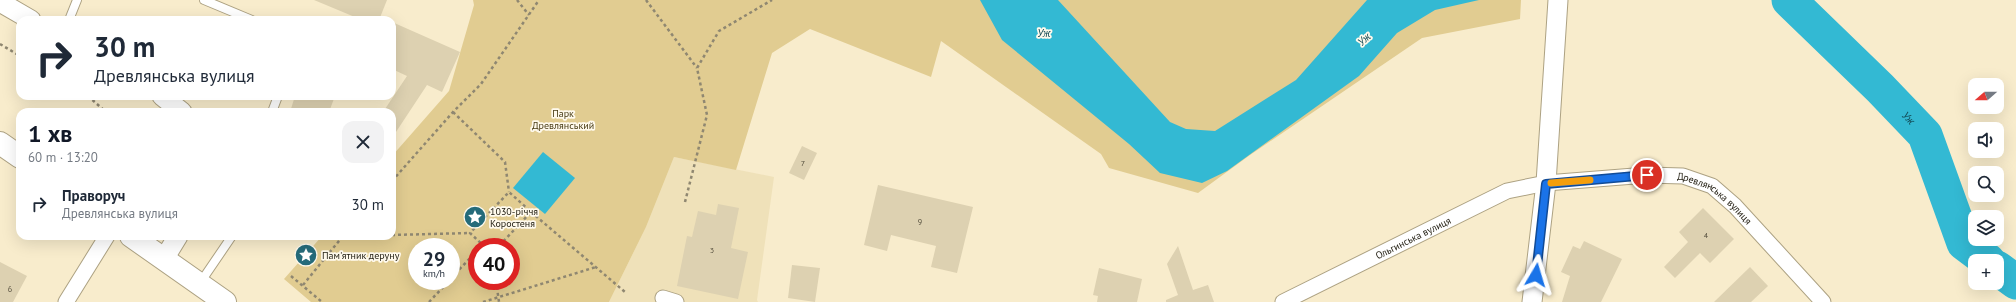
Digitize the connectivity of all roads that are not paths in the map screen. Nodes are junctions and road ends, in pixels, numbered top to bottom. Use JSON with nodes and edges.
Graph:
{"nodes":[{"id":1,"x":78,"y":0,"type":"edge"},
{"id":2,"x":204,"y":0,"type":"edge"},
{"id":3,"x":1558,"y":0,"type":"edge"},
{"id":4,"x":0,"y":2,"type":"edge"},
{"id":5,"x":24,"y":16,"type":"edge"},
{"id":6,"x":71,"y":16,"type":"edge"},
{"id":7,"x":242,"y":16,"type":"edge"},
{"id":8,"x":167,"y":100,"type":"edge"},
{"id":9,"x":177,"y":108,"type":"edge"},
{"id":10,"x":0,"y":144,"type":"edge"},
{"id":11,"x":16,"y":154,"type":"edge"},
{"id":12,"x":1546,"y":184,"type":"junction"},
{"id":13,"x":105,"y":240,"type":"edge"},
{"id":14,"x":137,"y":240,"type":"edge"},
{"id":15,"x":175,"y":240,"type":"edge"},
{"id":16,"x":229,"y":240,"type":"edge"},
{"id":17,"x":164,"y":258,"type":"junction"},
{"id":18,"x":200,"y":283,"type":"junction"},
{"id":19,"x":66,"y":302,"type":"edge"},
{"id":20,"x":225,"y":302,"type":"edge"},
{"id":21,"x":1283,"y":302,"type":"edge"},
{"id":22,"x":1532,"y":302,"type":"edge"},
{"id":23,"x":1823,"y":302,"type":"edge"}],
"edges":[{"from":1,"to":6,"type":"lane"},
{"from":2,"to":7,"type":"lane"},
{"from":3,"to":12,"type":"street"},
{"from":4,"to":5,"type":"street"},
{"from":8,"to":9,"type":"street"},
{"from":10,"to":11,"type":"highway"},
{"from":12,"to":21,"type":"street","name":"Ольгинська вулиця"},
{"from":12,"to":22,"type":"street"},
{"from":12,"to":23,"type":"street","name":"Древлянська вулиця"},
{"from":13,"to":19,"type":"street"},
{"from":14,"to":17,"type":"highway"},
{"from":15,"to":17,"type":"street"},
{"from":16,"to":18,"type":"lane"},
{"from":17,"to":18,"type":"highway"},
{"from":18,"to":20,"type":"highway"}]}
